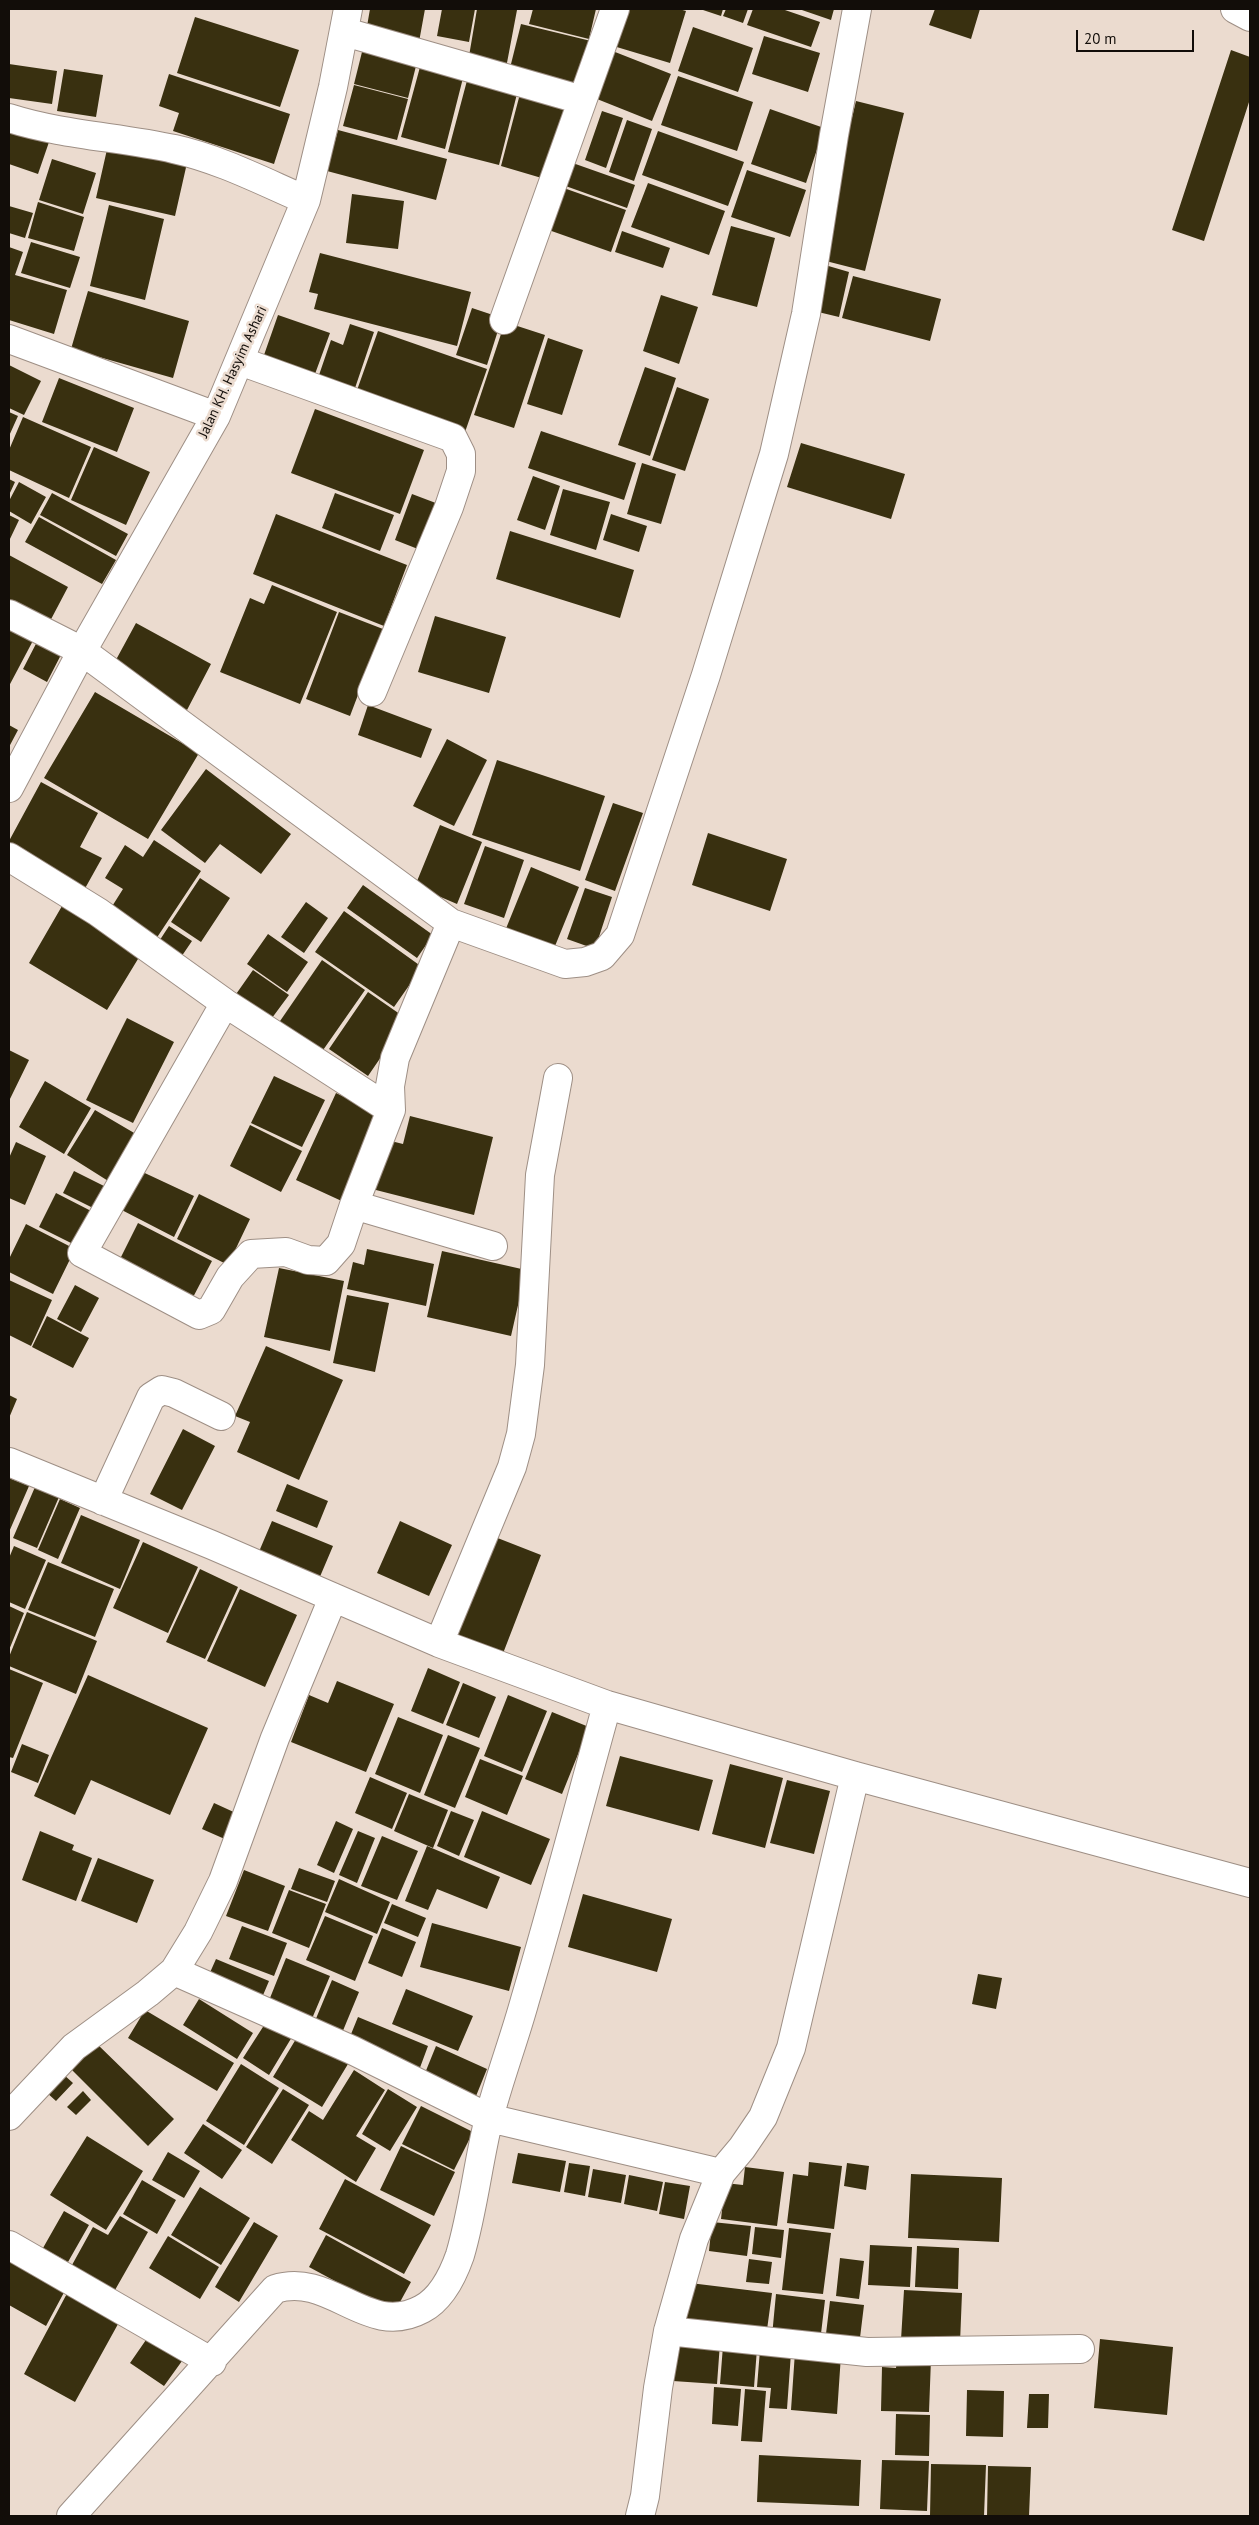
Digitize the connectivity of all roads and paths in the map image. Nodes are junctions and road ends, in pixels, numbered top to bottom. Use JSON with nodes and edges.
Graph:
{"nodes":[{"id":1,"x":615,"y":9,"type":"edge"},
{"id":2,"x":857,"y":9,"type":"edge"},
{"id":3,"x":1234,"y":9,"type":"edge"},
{"id":4,"x":1250,"y":16,"type":"edge"},
{"id":5,"x":347,"y":20,"type":"edge"},
{"id":6,"x":582,"y":100,"type":"junction"},
{"id":7,"x":9,"y":118,"type":"edge"},
{"id":8,"x":306,"y":200,"type":"junction"},
{"id":9,"x":504,"y":320,"type":"dead end"},
{"id":10,"x":9,"y":339,"type":"edge"},
{"id":11,"x":240,"y":361,"type":"junction"},
{"id":12,"x":216,"y":416,"type":"junction"},
{"id":13,"x":9,"y":614,"type":"edge"},
{"id":14,"x":82,"y":651,"type":"junction"},
{"id":15,"x":372,"y":692,"type":"dead end"},
{"id":16,"x":9,"y":788,"type":"edge"},
{"id":17,"x":9,"y":857,"type":"edge"},
{"id":18,"x":451,"y":923,"type":"junction"},
{"id":19,"x":224,"y":1002,"type":"junction"},
{"id":20,"x":558,"y":1078,"type":"dead end"},
{"id":21,"x":391,"y":1110,"type":"junction"},
{"id":22,"x":354,"y":1205,"type":"junction"},
{"id":23,"x":493,"y":1246,"type":"dead end"},
{"id":24,"x":221,"y":1416,"type":"dead end"},
{"id":25,"x":9,"y":1462,"type":"edge"},
{"id":26,"x":103,"y":1501,"type":"junction"},
{"id":27,"x":333,"y":1598,"type":"junction"},
{"id":28,"x":439,"y":1643,"type":"junction"},
{"id":29,"x":608,"y":1705,"type":"junction"},
{"id":30,"x":855,"y":1776,"type":"junction"},
{"id":31,"x":1250,"y":1883,"type":"edge"},
{"id":32,"x":174,"y":1971,"type":"junction"},
{"id":33,"x":9,"y":2116,"type":"edge"},
{"id":34,"x":489,"y":2118,"type":"junction"},
{"id":35,"x":722,"y":2173,"type":"junction"},
{"id":36,"x":9,"y":2245,"type":"edge"},
{"id":37,"x":668,"y":2331,"type":"junction"},
{"id":38,"x":1080,"y":2349,"type":"dead end"},
{"id":39,"x":212,"y":2362,"type":"junction"},
{"id":40,"x":71,"y":2516,"type":"edge"},
{"id":41,"x":640,"y":2516,"type":"edge"}],
"edges":[{"from":1,"to":6,"type":"street"},
{"from":2,"to":18,"type":"street"},
{"from":3,"to":4,"type":"street"},
{"from":5,"to":6,"type":"street"},
{"from":5,"to":8,"type":"street","name":"Jalan KH. Hasyim Ashari"},
{"from":6,"to":9,"type":"street"},
{"from":7,"to":8,"type":"street"},
{"from":8,"to":11,"type":"street","name":"Jalan KH. Hasyim Ashari"},
{"from":10,"to":12,"type":"street"},
{"from":11,"to":12,"type":"street","name":"Jalan KH. Hasyim Ashari"},
{"from":11,"to":15,"type":"street"},
{"from":12,"to":14,"type":"street","name":"Jalan KH. Hasyim Ashari"},
{"from":13,"to":14,"type":"street"},
{"from":14,"to":16,"type":"street","name":"Jalan KH. Hasyim Ashari"},
{"from":14,"to":18,"type":"street"},
{"from":17,"to":19,"type":"street"},
{"from":18,"to":21,"type":"street"},
{"from":19,"to":21,"type":"street"},
{"from":19,"to":22,"type":"street"},
{"from":20,"to":28,"type":"street"},
{"from":21,"to":22,"type":"street"},
{"from":22,"to":23,"type":"street"},
{"from":24,"to":26,"type":"street"},
{"from":25,"to":26,"type":"street"},
{"from":26,"to":27,"type":"street"},
{"from":27,"to":28,"type":"street"},
{"from":27,"to":32,"type":"street"},
{"from":28,"to":29,"type":"street"},
{"from":29,"to":30,"type":"street"},
{"from":29,"to":34,"type":"street"},
{"from":30,"to":31,"type":"street"},
{"from":30,"to":35,"type":"street"},
{"from":32,"to":33,"type":"street"},
{"from":32,"to":34,"type":"street"},
{"from":34,"to":35,"type":"street"},
{"from":34,"to":39,"type":"street"},
{"from":35,"to":37,"type":"street"},
{"from":36,"to":39,"type":"street"},
{"from":37,"to":38,"type":"street"},
{"from":37,"to":41,"type":"street"},
{"from":39,"to":40,"type":"street"}]}
